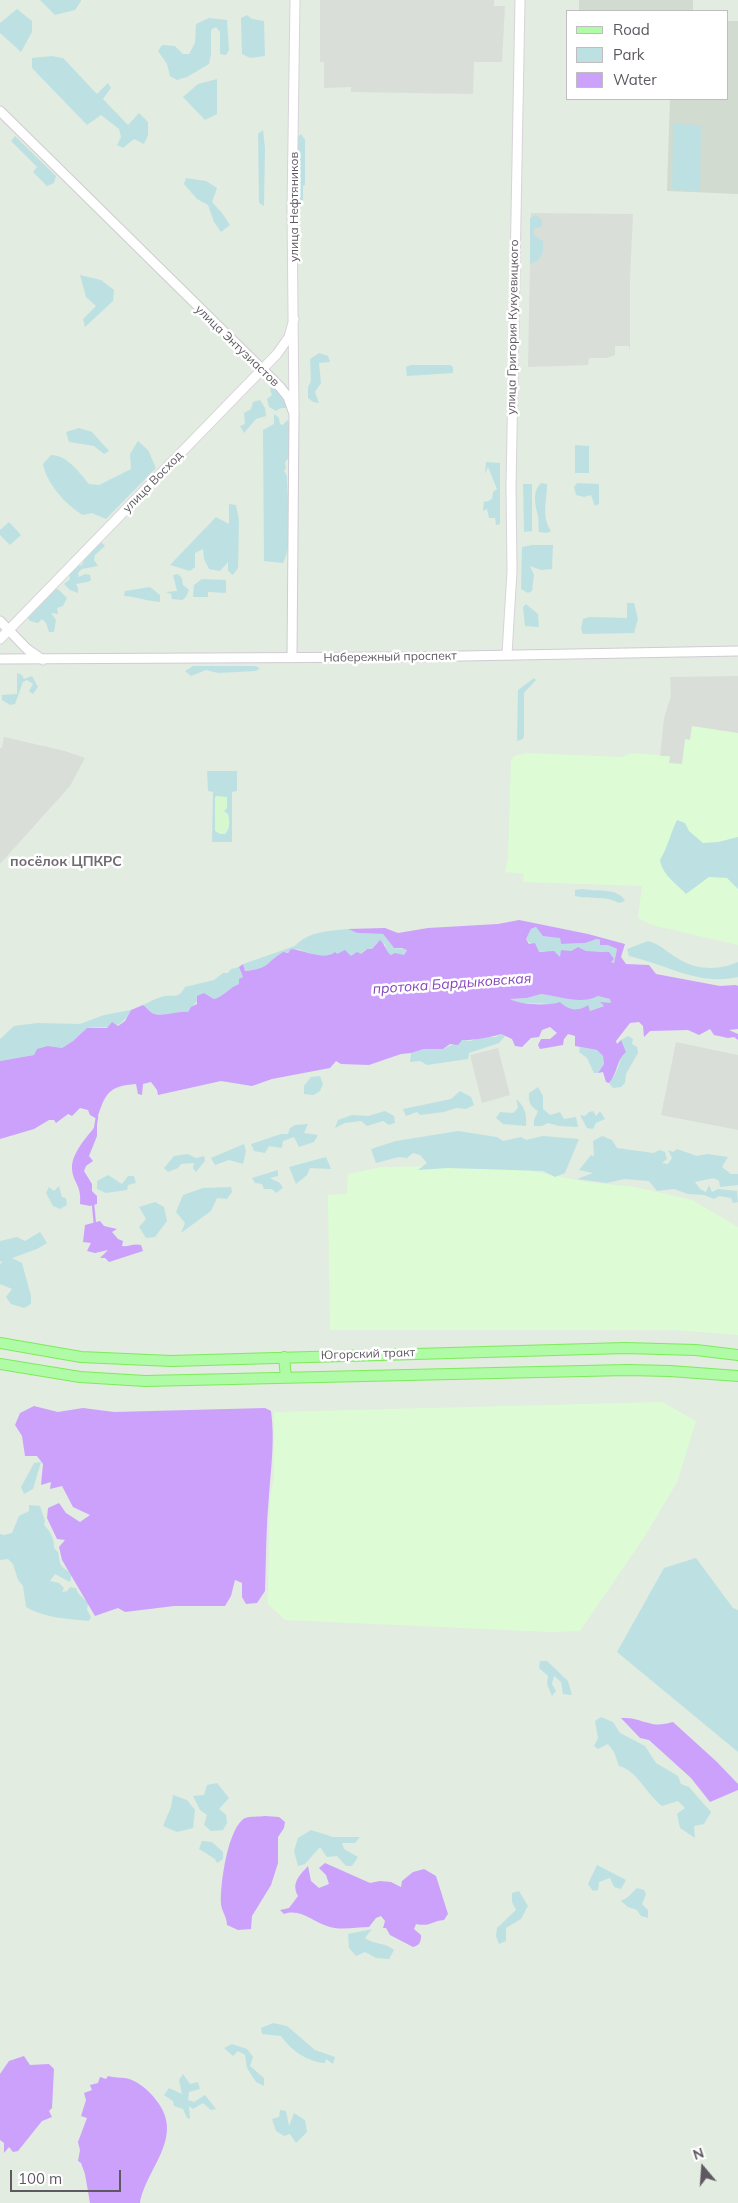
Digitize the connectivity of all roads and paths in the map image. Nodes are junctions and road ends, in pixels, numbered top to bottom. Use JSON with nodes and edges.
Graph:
{"nodes":[{"id":1,"x":296,"y":0,"type":"edge"},
{"id":2,"x":520,"y":0,"type":"edge"},
{"id":3,"x":0,"y":111,"type":"edge"},
{"id":4,"x":294,"y":319,"type":"junction"},
{"id":5,"x":262,"y":370,"type":"junction"},
{"id":6,"x":294,"y":414,"type":"junction"},
{"id":7,"x":0,"y":621,"type":"edge"},
{"id":8,"x":9,"y":630,"type":"junction"},
{"id":9,"x":0,"y":639,"type":"edge"},
{"id":10,"x":738,"y":650,"type":"edge"},
{"id":11,"x":507,"y":654,"type":"junction"},
{"id":12,"x":292,"y":658,"type":"junction"},
{"id":13,"x":0,"y":659,"type":"edge"},
{"id":14,"x":43,"y":660,"type":"junction"},
{"id":15,"x":0,"y":1343,"type":"edge"},
{"id":16,"x":738,"y":1354,"type":"edge"},
{"id":17,"x":284,"y":1357,"type":"junction"},
{"id":18,"x":0,"y":1364,"type":"edge"},
{"id":19,"x":738,"y":1376,"type":"edge"},
{"id":20,"x":286,"y":1378,"type":"junction"}],
"edges":[{"from":1,"to":4,"type":"street","name":"улица Нефтяников"},
{"from":2,"to":11,"type":"street","name":"улица Григория Кукуевицкого"},
{"from":3,"to":5,"type":"street","name":"улица Энтузиастов"},
{"from":4,"to":5,"type":"street","name":"улица Восход"},
{"from":4,"to":6,"type":"street","name":"улица Нефтяников"},
{"from":5,"to":6,"type":"street","name":"улица Энтузиастов"},
{"from":5,"to":8,"type":"street","name":"улица Восход"},
{"from":6,"to":12,"type":"street","name":"улица Энтузиастов"},
{"from":7,"to":8,"type":"street"},
{"from":8,"to":9,"type":"street","name":"улица Восход"},
{"from":8,"to":14,"type":"street"},
{"from":10,"to":11,"type":"street","name":"Набережный проспект"},
{"from":11,"to":12,"type":"street","name":"Набережный проспект"},
{"from":12,"to":14,"type":"street","name":"Набережный проспект"},
{"from":13,"to":14,"type":"street","name":"Набережный проспект"},
{"from":15,"to":17,"type":"main road","name":"Югорский тракт"},
{"from":16,"to":17,"type":"main road","name":"Югорский тракт"},
{"from":17,"to":20,"type":"main road"},
{"from":18,"to":20,"type":"main road","name":"Югорский тракт"},
{"from":19,"to":20,"type":"main road","name":"Югорский тракт"}]}
